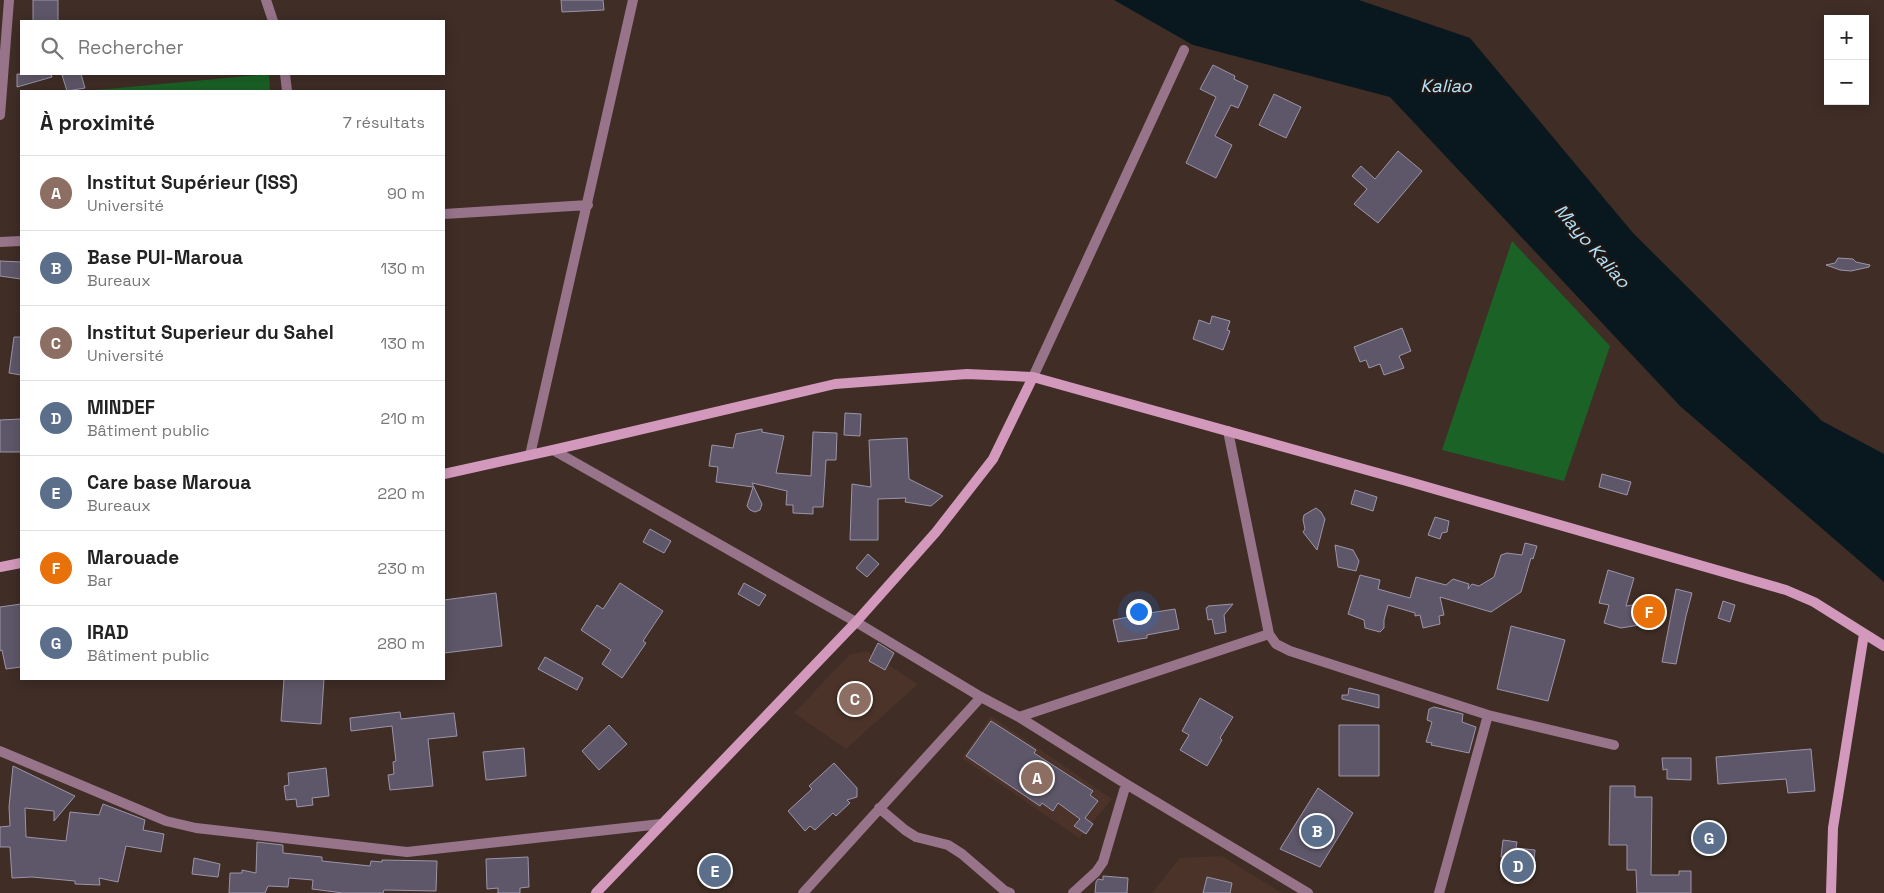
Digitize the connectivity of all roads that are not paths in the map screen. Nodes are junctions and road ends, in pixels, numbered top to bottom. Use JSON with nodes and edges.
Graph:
{"nodes":[{"id":1,"x":9,"y":0,"type":"edge"},
{"id":2,"x":266,"y":0,"type":"edge"},
{"id":3,"x":634,"y":0,"type":"edge"},
{"id":4,"x":272,"y":20,"type":"edge"},
{"id":5,"x":1184,"y":50,"type":"dead end"},
{"id":6,"x":285,"y":75,"type":"edge"},
{"id":7,"x":287,"y":90,"type":"edge"},
{"id":8,"x":0,"y":116,"type":"edge"},
{"id":9,"x":588,"y":205,"type":"junction"},
{"id":10,"x":445,"y":214,"type":"edge"},
{"id":11,"x":20,"y":241,"type":"edge"},
{"id":12,"x":0,"y":242,"type":"edge"},
{"id":13,"x":1033,"y":377,"type":"junction"},
{"id":14,"x":1228,"y":431,"type":"junction"},
{"id":15,"x":553,"y":450,"type":"junction"},
{"id":16,"x":530,"y":456,"type":"junction"},
{"id":17,"x":445,"y":474,"type":"edge"},
{"id":18,"x":20,"y":563,"type":"edge"},
{"id":19,"x":0,"y":567,"type":"edge"},
{"id":20,"x":856,"y":622,"type":"junction"},
{"id":21,"x":1269,"y":634,"type":"junction"},
{"id":22,"x":1864,"y":634,"type":"junction"},
{"id":23,"x":1884,"y":646,"type":"edge"},
{"id":24,"x":981,"y":697,"type":"junction"},
{"id":25,"x":1488,"y":715,"type":"junction"},
{"id":26,"x":1019,"y":717,"type":"junction"},
{"id":27,"x":1614,"y":745,"type":"dead end"},
{"id":28,"x":0,"y":751,"type":"edge"},
{"id":29,"x":1126,"y":784,"type":"junction"},
{"id":30,"x":879,"y":808,"type":"junction"},
{"id":31,"x":661,"y":824,"type":"junction"},
{"id":32,"x":596,"y":893,"type":"edge"},
{"id":33,"x":803,"y":893,"type":"edge"},
{"id":34,"x":1010,"y":893,"type":"edge"},
{"id":35,"x":1073,"y":893,"type":"edge"},
{"id":36,"x":1308,"y":893,"type":"edge"},
{"id":37,"x":1439,"y":893,"type":"edge"},
{"id":38,"x":1831,"y":893,"type":"edge"}],
"edges":[{"from":1,"to":8,"type":"street"},
{"from":2,"to":4,"type":"street"},
{"from":3,"to":9,"type":"street"},
{"from":5,"to":13,"type":"street"},
{"from":6,"to":7,"type":"street"},
{"from":9,"to":10,"type":"street"},
{"from":9,"to":16,"type":"street"},
{"from":11,"to":12,"type":"street"},
{"from":13,"to":14,"type":"street"},
{"from":13,"to":15,"type":"street"},
{"from":13,"to":20,"type":"street"},
{"from":14,"to":21,"type":"street"},
{"from":14,"to":22,"type":"street"},
{"from":15,"to":16,"type":"street"},
{"from":15,"to":20,"type":"street"},
{"from":16,"to":17,"type":"street"},
{"from":18,"to":19,"type":"street"},
{"from":20,"to":24,"type":"street"},
{"from":20,"to":31,"type":"street"},
{"from":21,"to":25,"type":"street"},
{"from":21,"to":26,"type":"street"},
{"from":22,"to":23,"type":"street"},
{"from":22,"to":38,"type":"street"},
{"from":24,"to":26,"type":"street"},
{"from":24,"to":30,"type":"street"},
{"from":25,"to":27,"type":"street"},
{"from":25,"to":37,"type":"street"},
{"from":26,"to":29,"type":"street"},
{"from":28,"to":31,"type":"street"},
{"from":29,"to":35,"type":"street"},
{"from":29,"to":36,"type":"street"},
{"from":30,"to":33,"type":"street"},
{"from":30,"to":34,"type":"street"},
{"from":31,"to":32,"type":"street"}]}
